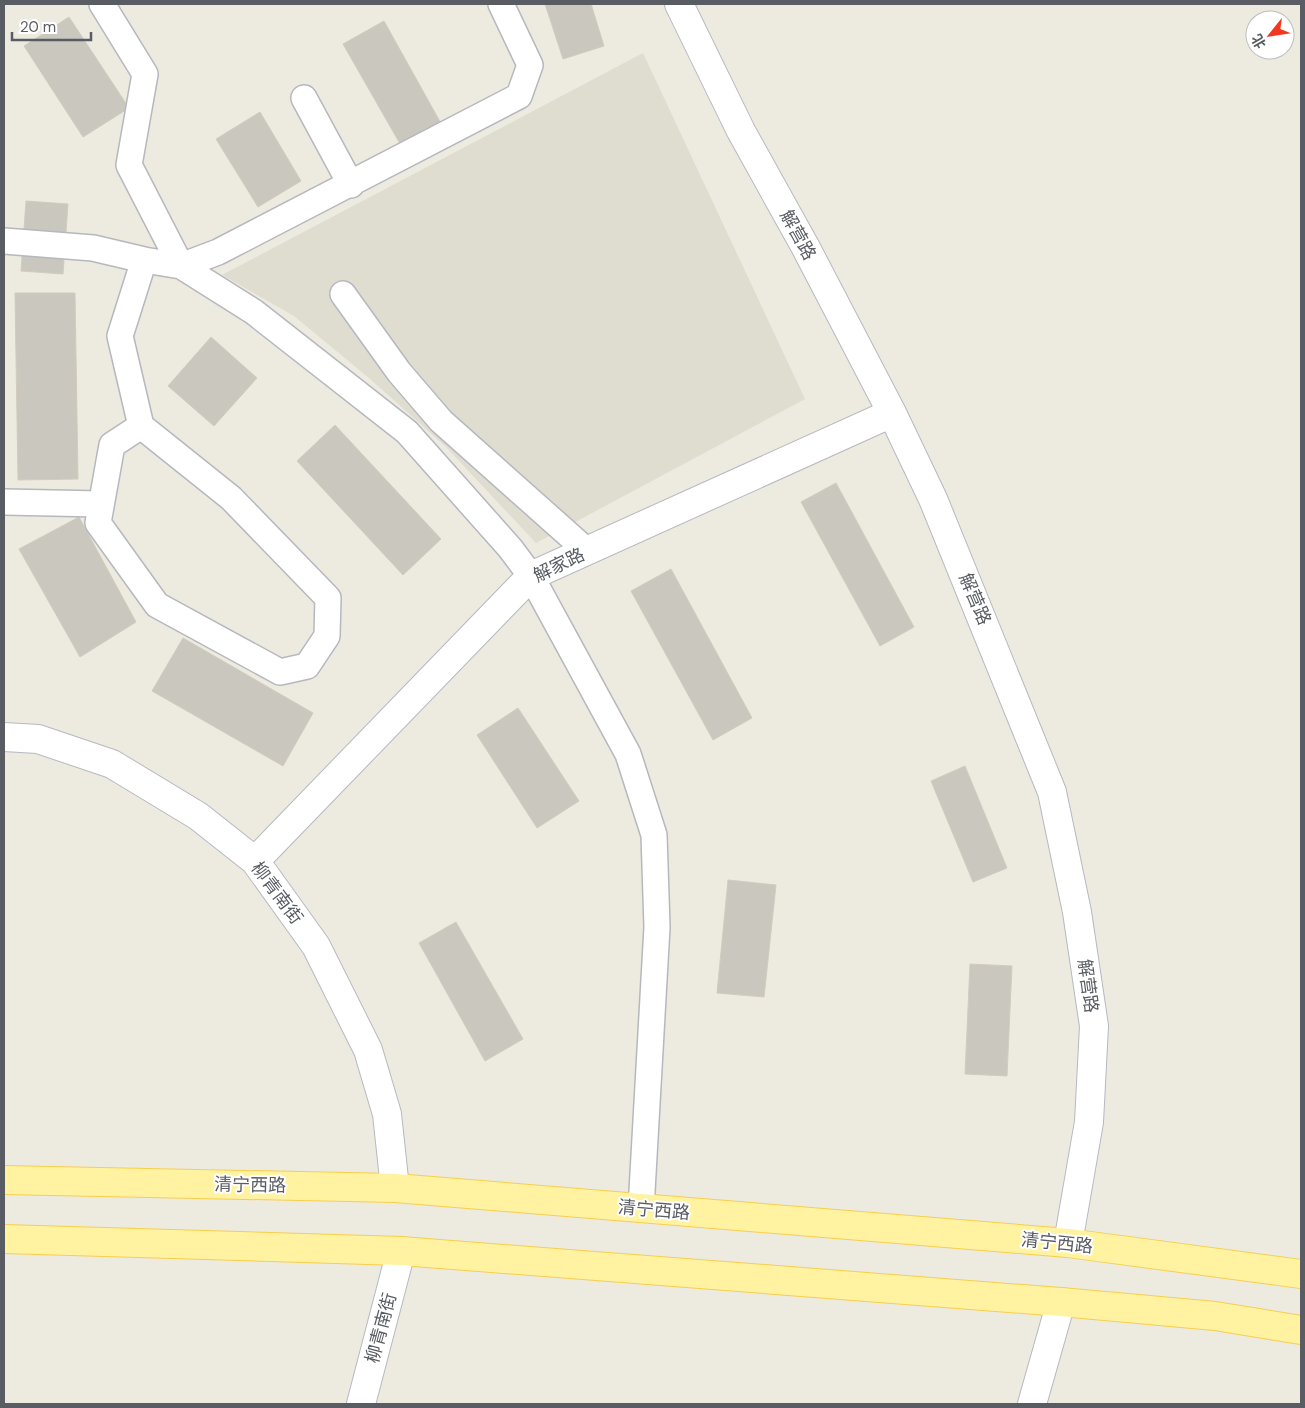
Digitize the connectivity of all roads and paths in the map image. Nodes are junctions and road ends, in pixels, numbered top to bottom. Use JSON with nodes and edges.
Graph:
{"nodes":[{"id":1,"x":102,"y":4,"type":"edge"},
{"id":2,"x":501,"y":4,"type":"edge"},
{"id":3,"x":679,"y":4,"type":"edge"},
{"id":4,"x":304,"y":98,"type":"dead end"},
{"id":5,"x":351,"y":185,"type":"junction"},
{"id":6,"x":4,"y":240,"type":"edge"},
{"id":7,"x":144,"y":260,"type":"junction"},
{"id":8,"x":182,"y":266,"type":"junction"},
{"id":9,"x":343,"y":294,"type":"dead end"},
{"id":10,"x":892,"y":413,"type":"junction"},
{"id":11,"x":141,"y":426,"type":"junction"},
{"id":12,"x":4,"y":502,"type":"edge"},
{"id":13,"x":101,"y":504,"type":"junction"},
{"id":14,"x":587,"y":550,"type":"junction"},
{"id":15,"x":531,"y":576,"type":"junction"},
{"id":16,"x":4,"y":737,"type":"edge"},
{"id":17,"x":255,"y":861,"type":"junction"},
{"id":18,"x":4,"y":1180,"type":"edge"},
{"id":19,"x":395,"y":1188,"type":"junction"},
{"id":20,"x":641,"y":1208,"type":"junction"},
{"id":21,"x":4,"y":1239,"type":"edge"},
{"id":22,"x":1068,"y":1243,"type":"junction"},
{"id":23,"x":401,"y":1251,"type":"junction"},
{"id":24,"x":1301,"y":1274,"type":"edge"},
{"id":25,"x":1062,"y":1302,"type":"junction"},
{"id":26,"x":1301,"y":1330,"type":"edge"},
{"id":27,"x":361,"y":1404,"type":"edge"},
{"id":28,"x":1032,"y":1404,"type":"edge"}],
"edges":[{"from":1,"to":8,"type":"street"},
{"from":2,"to":5,"type":"street"},
{"from":3,"to":10,"type":"street","name":"解营路"},
{"from":4,"to":5,"type":"street"},
{"from":5,"to":8,"type":"street"},
{"from":6,"to":7,"type":"street"},
{"from":7,"to":8,"type":"street"},
{"from":7,"to":11,"type":"street"},
{"from":8,"to":15,"type":"street"},
{"from":9,"to":14,"type":"street"},
{"from":10,"to":14,"type":"street","name":"解家路"},
{"from":10,"to":22,"type":"street","name":"解营路"},
{"from":11,"to":13,"type":"street"},
{"from":11,"to":13,"type":"street"},
{"from":12,"to":13,"type":"street"},
{"from":14,"to":15,"type":"street","name":"解家路"},
{"from":15,"to":17,"type":"street","name":"解家路"},
{"from":15,"to":20,"type":"street"},
{"from":16,"to":17,"type":"street","name":"柳青南街"},
{"from":17,"to":19,"type":"street","name":"柳青南街"},
{"from":18,"to":19,"type":"main road","name":"清宁西路"},
{"from":19,"to":20,"type":"main road","name":"清宁西路"},
{"from":20,"to":22,"type":"main road","name":"清宁西路"},
{"from":21,"to":23,"type":"main road"},
{"from":22,"to":24,"type":"main road","name":"清宁西路"},
{"from":23,"to":25,"type":"main road"},
{"from":23,"to":27,"type":"street","name":"柳青南街"},
{"from":25,"to":26,"type":"main road"},
{"from":25,"to":28,"type":"street"}]}
